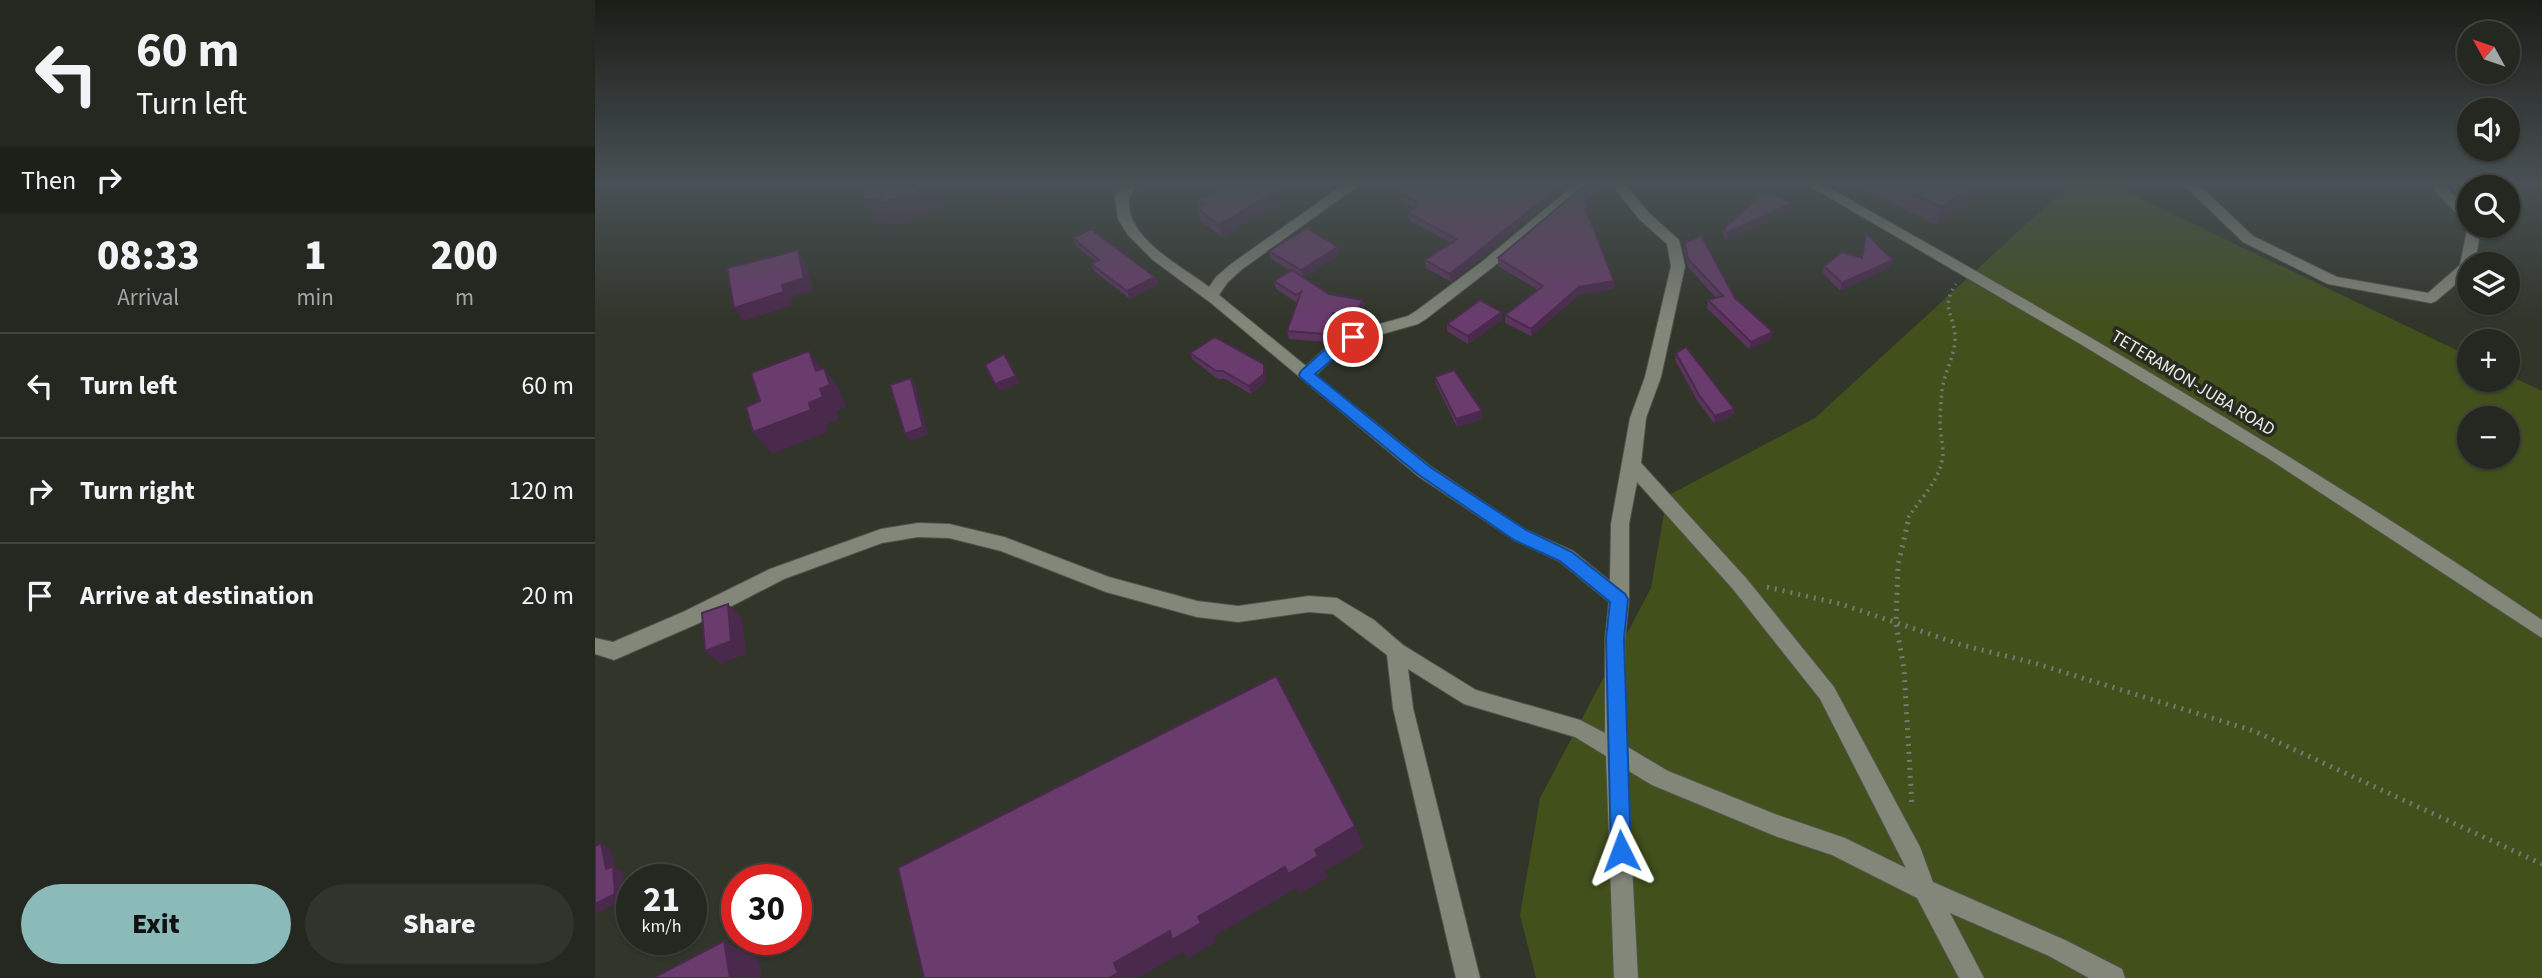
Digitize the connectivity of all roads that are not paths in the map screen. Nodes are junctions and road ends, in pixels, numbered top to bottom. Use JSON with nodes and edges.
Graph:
{"nodes":[{"id":1,"x":1134,"y":231,"type":"edge"},
{"id":2,"x":1287,"y":231,"type":"edge"},
{"id":3,"x":1528,"y":231,"type":"edge"},
{"id":4,"x":1661,"y":231,"type":"edge"},
{"id":5,"x":1894,"y":231,"type":"edge"},
{"id":6,"x":2239,"y":231,"type":"edge"},
{"id":7,"x":2472,"y":238,"type":"edge"},
{"id":8,"x":1212,"y":295,"type":"junction"},
{"id":9,"x":1306,"y":375,"type":"junction"},
{"id":10,"x":1632,"y":465,"type":"junction"},
{"id":11,"x":1619,"y":599,"type":"junction"},
{"id":12,"x":2542,"y":630,"type":"edge"},
{"id":13,"x":595,"y":646,"type":"edge"},
{"id":14,"x":1396,"y":651,"type":"junction"},
{"id":15,"x":1616,"y":751,"type":"junction"},
{"id":16,"x":1925,"y":890,"type":"junction"},
{"id":17,"x":1468,"y":978,"type":"edge"},
{"id":18,"x":1626,"y":978,"type":"edge"},
{"id":19,"x":1972,"y":978,"type":"edge"},
{"id":20,"x":2113,"y":978,"type":"edge"}],
"edges":[{"from":1,"to":8,"type":"street"},
{"from":2,"to":8,"type":"street"},
{"from":3,"to":9,"type":"street"},
{"from":4,"to":10,"type":"street"},
{"from":5,"to":12,"type":"street","name":"TETERAMON-JUBA ROAD"},
{"from":6,"to":7,"type":"street"},
{"from":8,"to":9,"type":"street"},
{"from":9,"to":11,"type":"street"},
{"from":10,"to":11,"type":"street"},
{"from":10,"to":16,"type":"street"},
{"from":11,"to":15,"type":"street"},
{"from":13,"to":14,"type":"street"},
{"from":14,"to":15,"type":"street"},
{"from":14,"to":17,"type":"street"},
{"from":15,"to":16,"type":"street"},
{"from":15,"to":18,"type":"street"},
{"from":16,"to":19,"type":"street"},
{"from":16,"to":20,"type":"street"}]}
